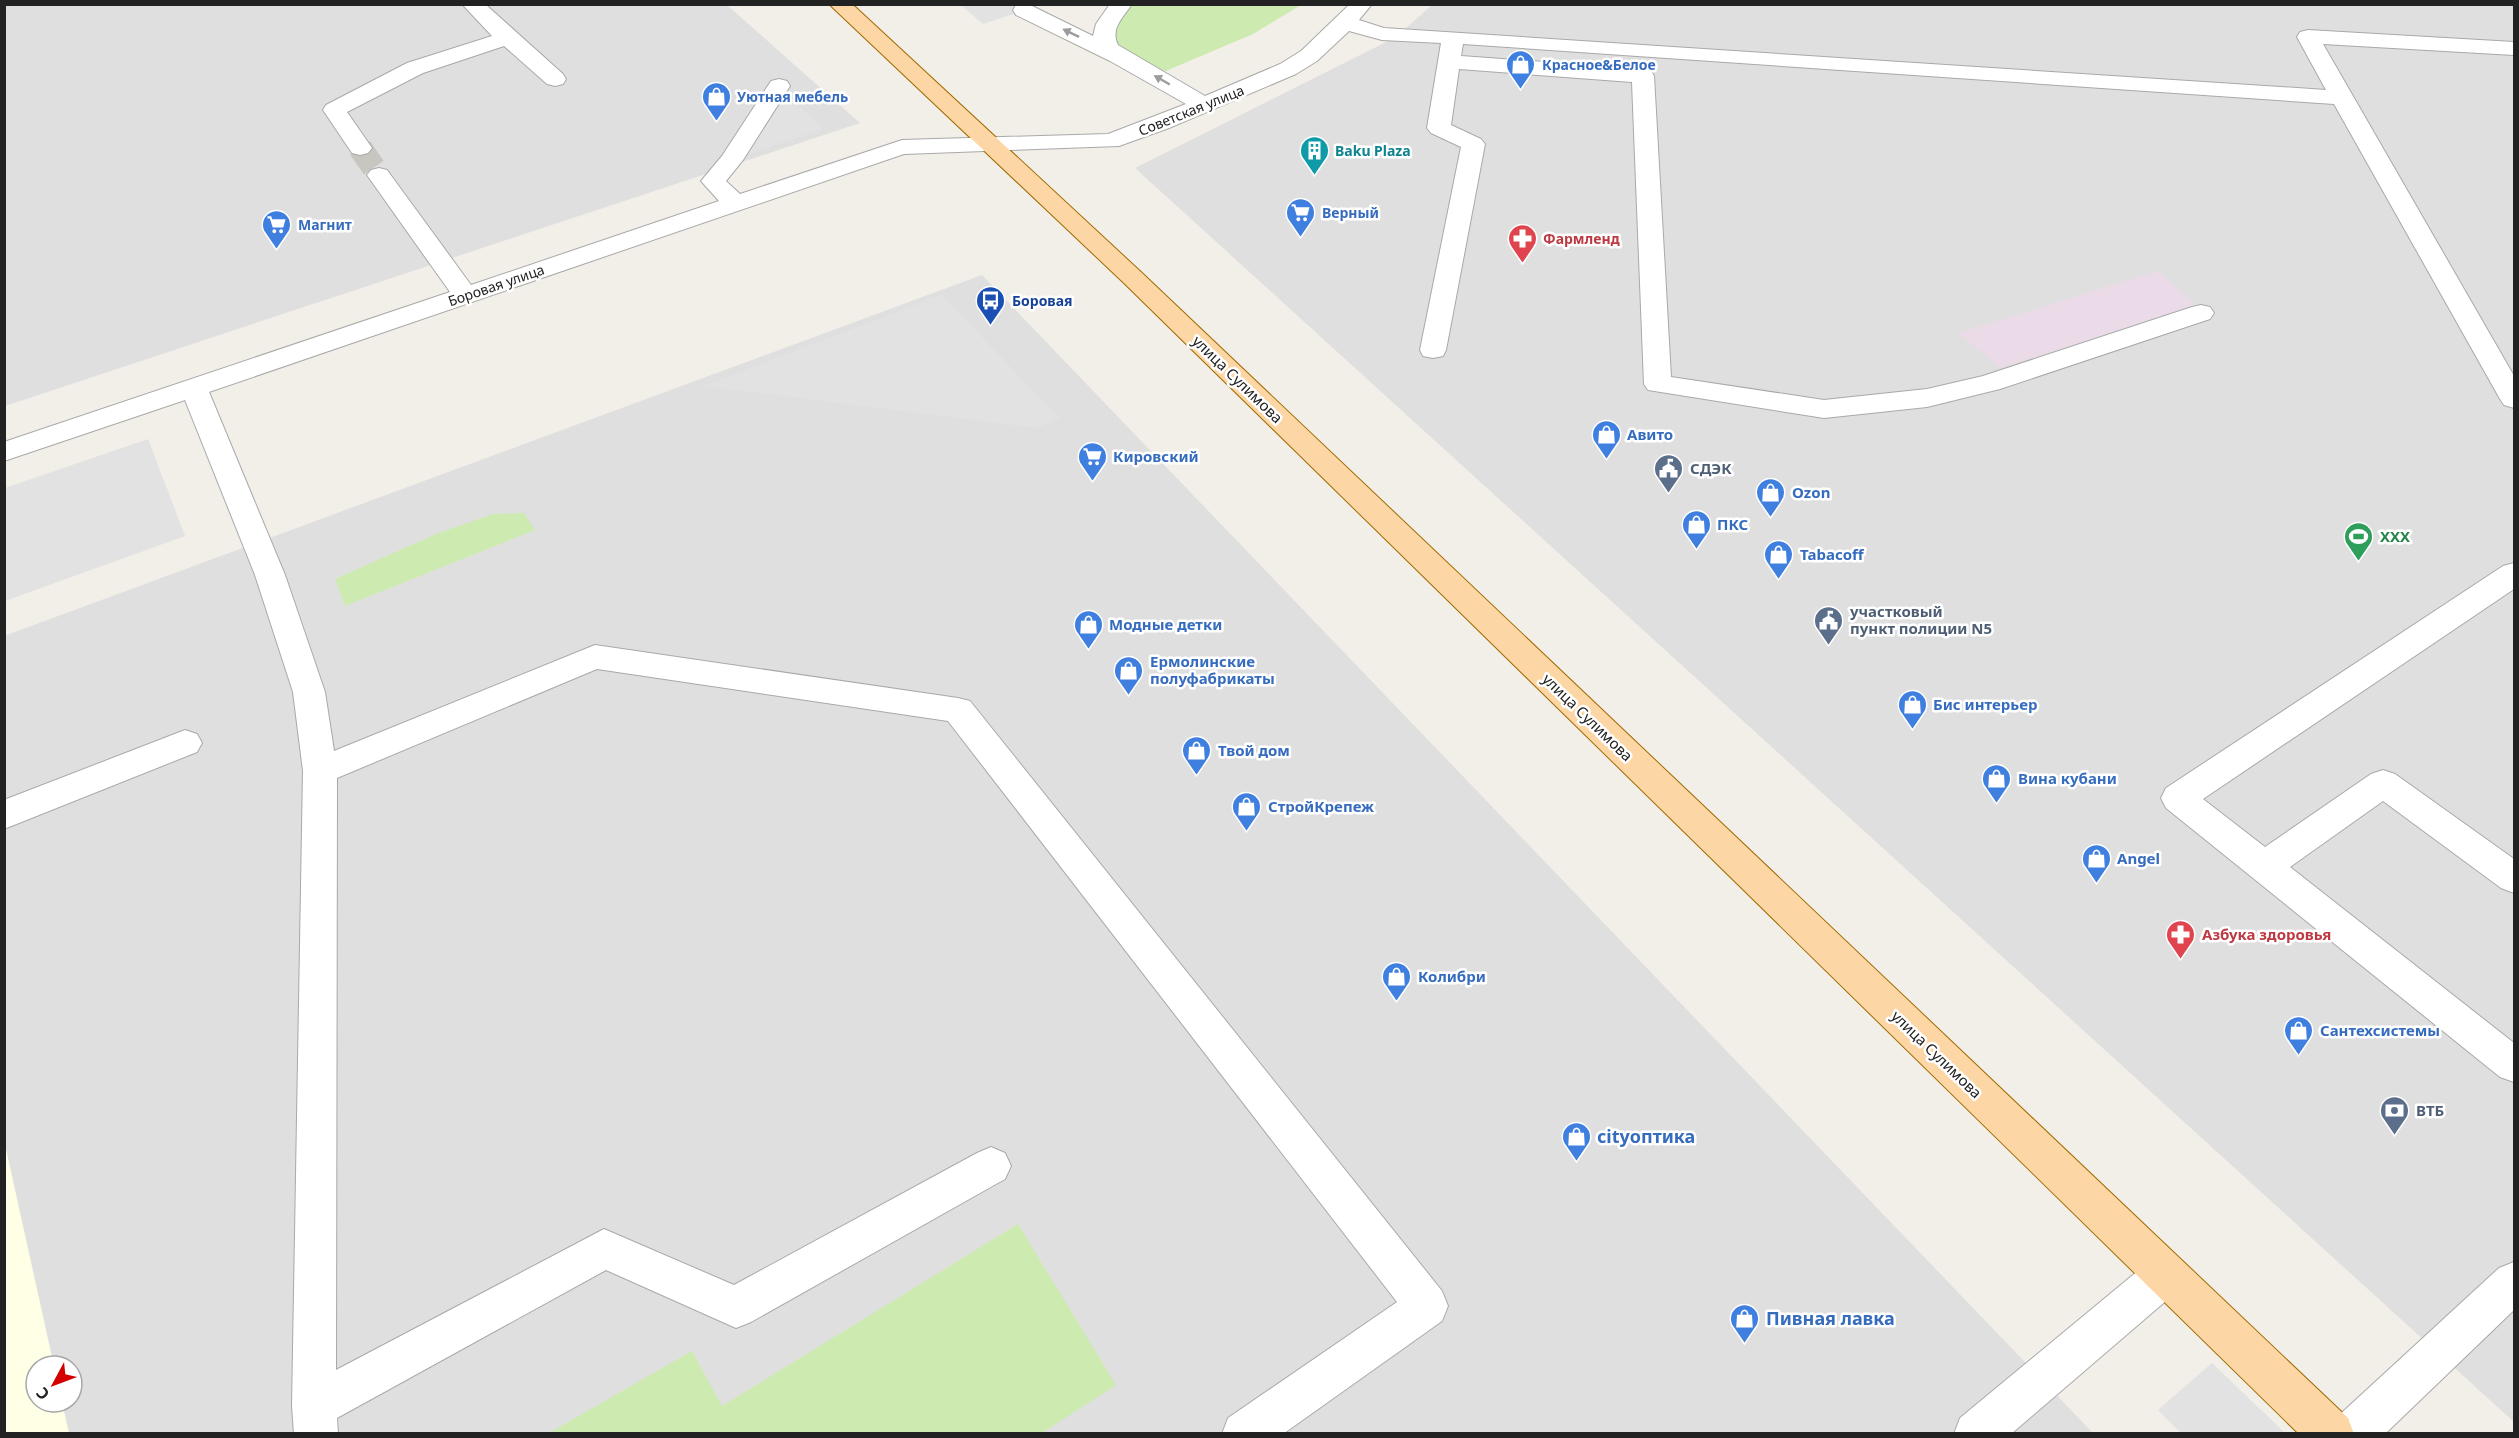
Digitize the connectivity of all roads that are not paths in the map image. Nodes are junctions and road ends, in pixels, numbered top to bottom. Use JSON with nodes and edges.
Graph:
{"nodes":[{"id":1,"x":472,"y":4,"type":"edge"},
{"id":2,"x":839,"y":4,"type":"edge"},
{"id":3,"x":1122,"y":4,"type":"edge"},
{"id":4,"x":1362,"y":4,"type":"edge"},
{"id":5,"x":1024,"y":10,"type":"dead end"},
{"id":6,"x":1346,"y":23,"type":"junction"},
{"id":7,"x":507,"y":38,"type":"junction"},
{"id":8,"x":1453,"y":38,"type":"junction"},
{"id":9,"x":2514,"y":48,"type":"edge"},
{"id":10,"x":1118,"y":56,"type":"junction"},
{"id":11,"x":1450,"y":62,"type":"junction"},
{"id":12,"x":555,"y":79,"type":"dead end"},
{"id":13,"x":779,"y":86,"type":"dead end"},
{"id":14,"x":2342,"y":98,"type":"junction"},
{"id":15,"x":1205,"y":105,"type":"junction"},
{"id":16,"x":992,"y":146,"type":"junction"},
{"id":17,"x":360,"y":148,"type":"tunnel mouth"},
{"id":18,"x":380,"y":175,"type":"tunnel mouth"},
{"id":19,"x":735,"y":203,"type":"junction"},
{"id":20,"x":465,"y":295,"type":"junction"},
{"id":21,"x":2202,"y":313,"type":"dead end"},
{"id":22,"x":1433,"y":350,"type":"dead end"},
{"id":23,"x":194,"y":389,"type":"junction"},
{"id":24,"x":2514,"y":399,"type":"edge"},
{"id":25,"x":4,"y":452,"type":"edge"},
{"id":26,"x":2514,"y":574,"type":"edge"},
{"id":27,"x":185,"y":743,"type":"dead end"},
{"id":28,"x":320,"y":771,"type":"junction"},
{"id":29,"x":4,"y":815,"type":"edge"},
{"id":30,"x":2264,"y":866,"type":"junction"},
{"id":31,"x":2514,"y":878,"type":"edge"},
{"id":32,"x":2514,"y":1065,"type":"edge"},
{"id":33,"x":991,"y":1166,"type":"dead end"},
{"id":34,"x":2166,"y":1274,"type":"junction"},
{"id":35,"x":2514,"y":1282,"type":"edge"},
{"id":36,"x":315,"y":1420,"type":"edge"},
{"id":37,"x":1244,"y":1434,"type":"edge"},
{"id":38,"x":1976,"y":1434,"type":"edge"},
{"id":39,"x":2332,"y":1434,"type":"edge"},
{"id":40,"x":2352,"y":1434,"type":"edge"}],
"edges":[{"from":1,"to":7,"type":"street"},
{"from":2,"to":16,"type":"main road","name":"улица Сулимова"},
{"from":3,"to":10,"type":"street"},
{"from":4,"to":6,"type":"street","name":"Советская улица"},
{"from":10,"to":5,"type":"street","one_way":true},
{"from":6,"to":8,"type":"street"},
{"from":6,"to":15,"type":"street","name":"Советская улица"},
{"from":7,"to":12,"type":"street"},
{"from":7,"to":17,"type":"street"},
{"from":8,"to":11,"type":"street"},
{"from":8,"to":14,"type":"street"},
{"from":9,"to":14,"type":"street"},
{"from":15,"to":10,"type":"street","one_way":true},
{"from":11,"to":21,"type":"street"},
{"from":11,"to":22,"type":"street"},
{"from":13,"to":19,"type":"street"},
{"from":14,"to":24,"type":"street"},
{"from":15,"to":16,"type":"street","name":"Советская улица"},
{"from":16,"to":19,"type":"street","name":"Боровая улица"},
{"from":16,"to":34,"type":"main road","name":"улица Сулимова"},
{"from":18,"to":20,"type":"street"},
{"from":19,"to":20,"type":"street","name":"Боровая улица"},
{"from":20,"to":23,"type":"street","name":"Боровая улица"},
{"from":23,"to":25,"type":"street","name":"Боровая улица"},
{"from":23,"to":28,"type":"street"},
{"from":26,"to":30,"type":"street"},
{"from":27,"to":29,"type":"street"},
{"from":28,"to":36,"type":"street"},
{"from":28,"to":37,"type":"street"},
{"from":30,"to":31,"type":"street"},
{"from":30,"to":32,"type":"street"},
{"from":33,"to":36,"type":"street"},
{"from":34,"to":38,"type":"street"},
{"from":34,"to":39,"type":"main road","name":"улица Сулимова"},
{"from":35,"to":40,"type":"street"}]}
